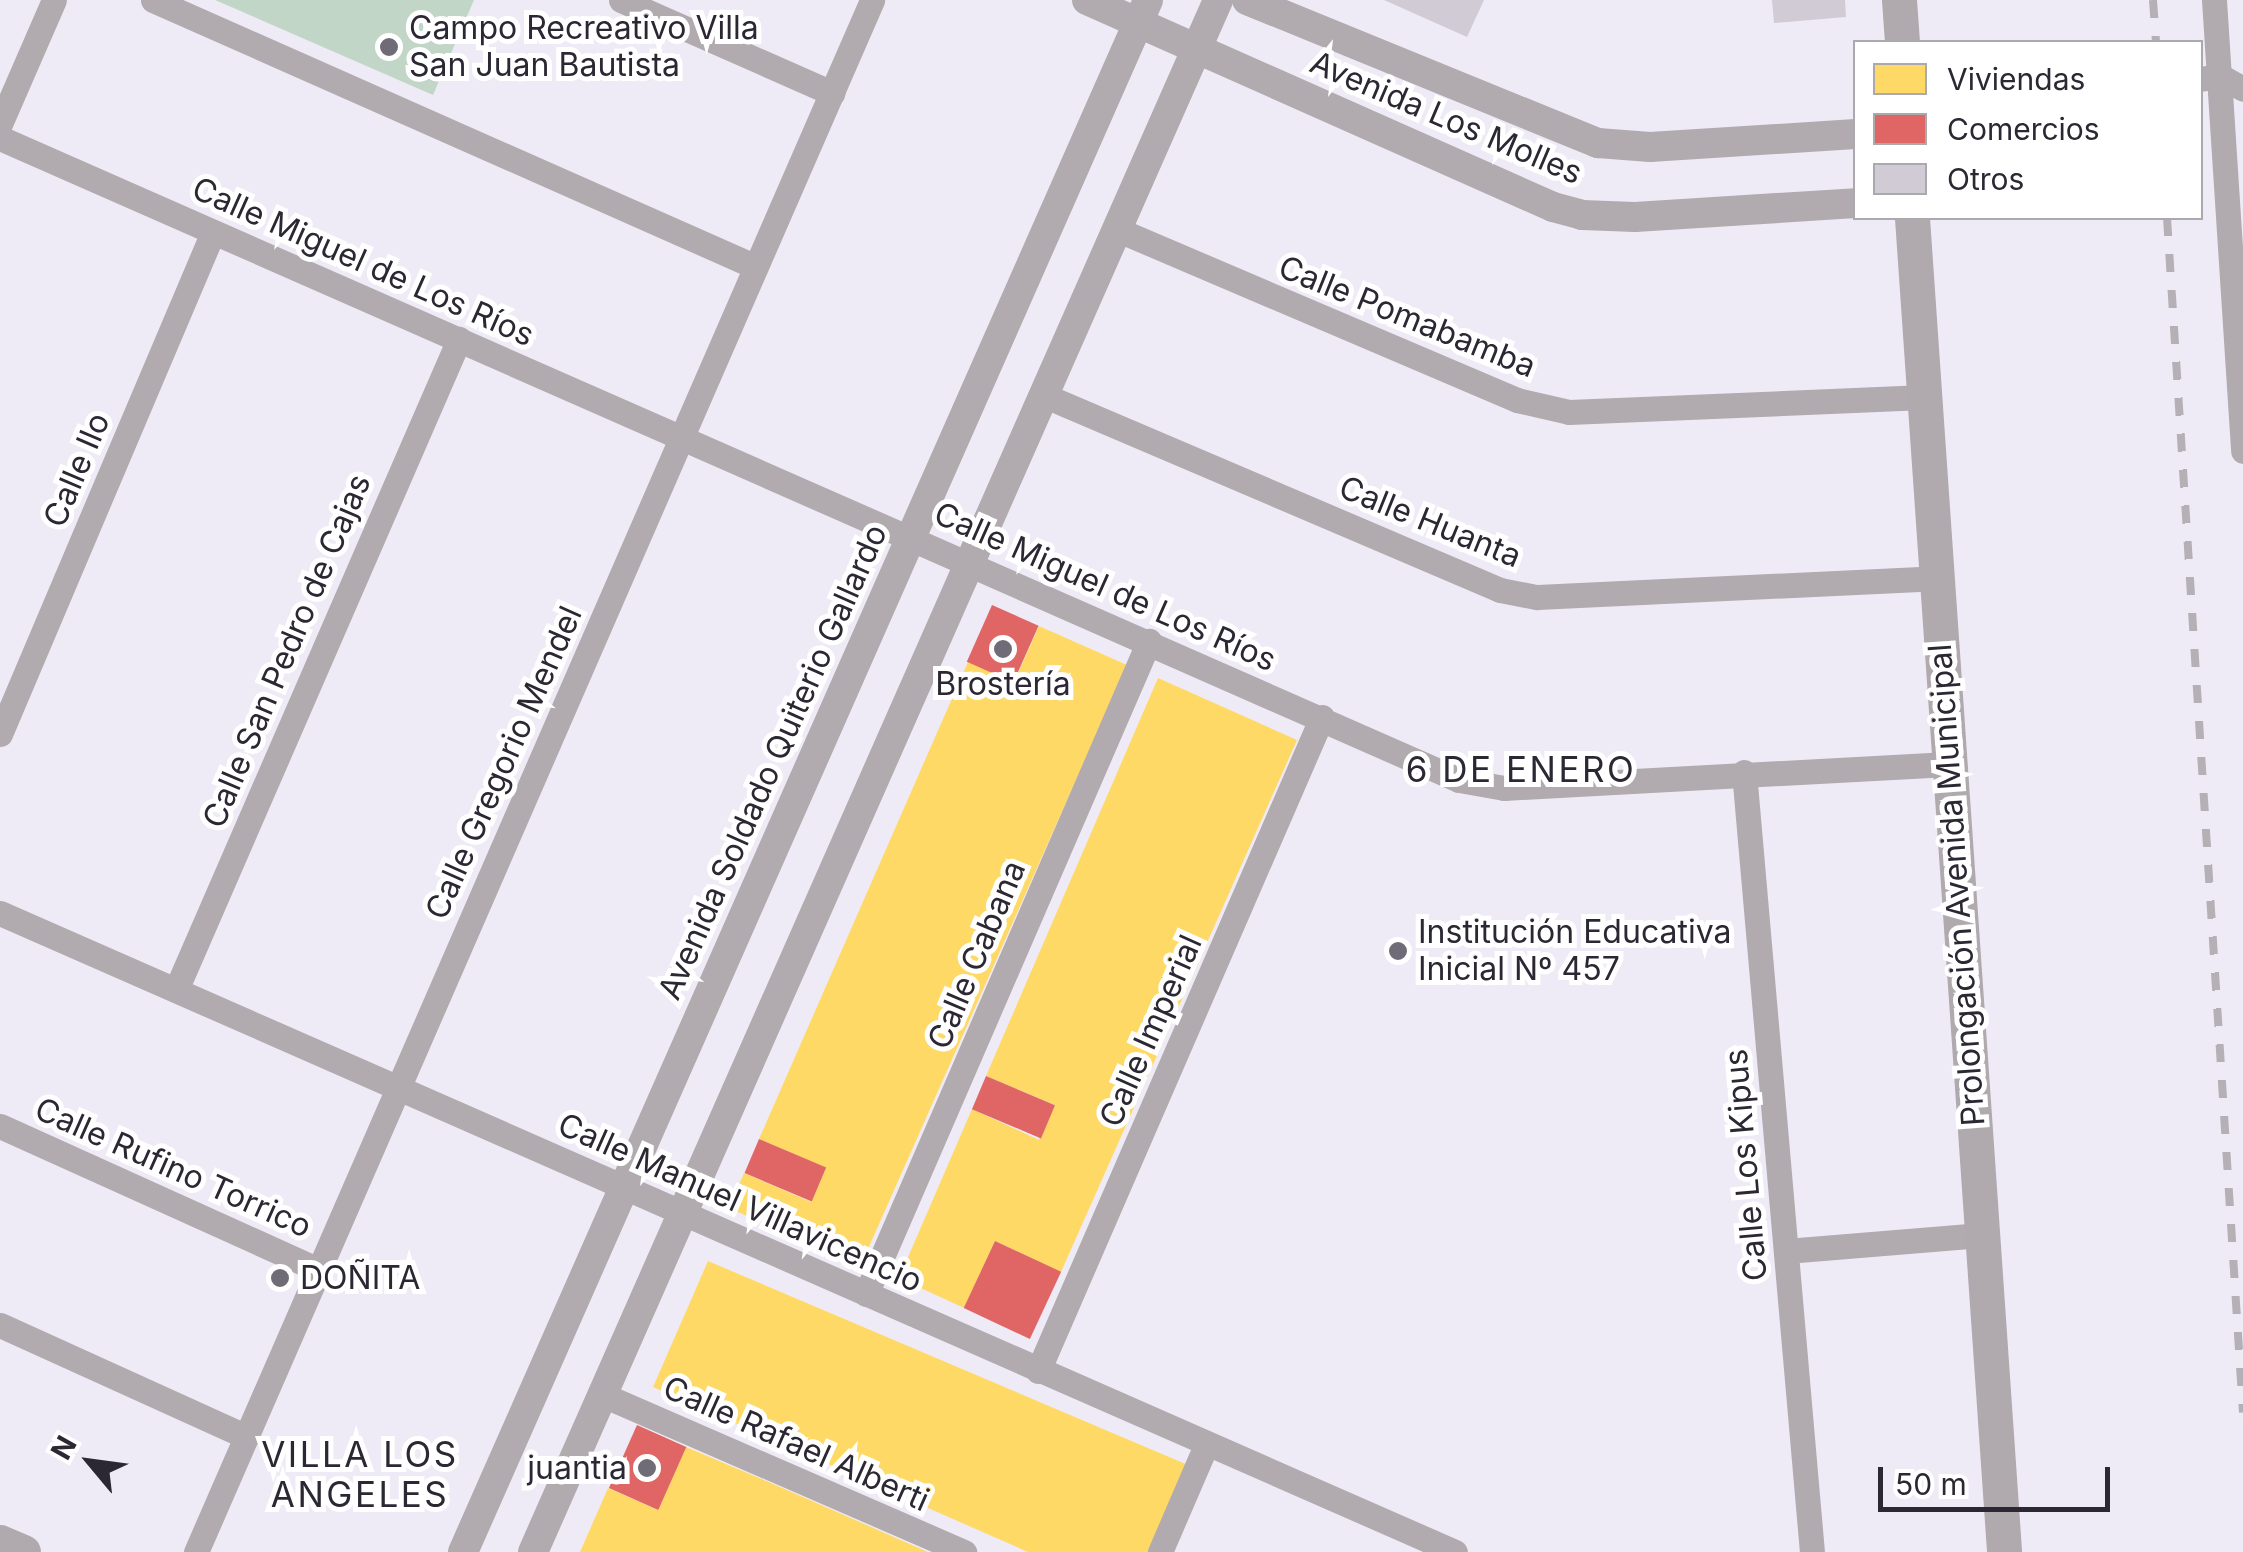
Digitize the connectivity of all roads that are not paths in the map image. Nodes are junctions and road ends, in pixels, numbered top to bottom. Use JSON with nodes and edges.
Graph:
{"nodes":[{"id":1,"x":54,"y":0,"type":"edge"},
{"id":2,"x":153,"y":0,"type":"edge"},
{"id":3,"x":621,"y":0,"type":"edge"},
{"id":4,"x":872,"y":0,"type":"edge"},
{"id":5,"x":1087,"y":0,"type":"edge"},
{"id":6,"x":1218,"y":0,"type":"edge"},
{"id":7,"x":1247,"y":0,"type":"edge"},
{"id":8,"x":1899,"y":0,"type":"edge"},
{"id":9,"x":2214,"y":0,"type":"edge"},
{"id":10,"x":1142,"y":11,"type":"edge"},
{"id":11,"x":1902,"y":40,"type":"edge"},
{"id":12,"x":1196,"y":48,"type":"junction"},
{"id":13,"x":2210,"y":78,"type":"edge"},
{"id":14,"x":2243,"y":89,"type":"edge"},
{"id":15,"x":832,"y":93,"type":"junction"},
{"id":16,"x":0,"y":124,"type":"edge"},
{"id":17,"x":1853,"y":134,"type":"edge"},
{"id":18,"x":0,"y":138,"type":"edge"},
{"id":19,"x":1853,"y":202,"type":"edge"},
{"id":20,"x":1912,"y":220,"type":"edge"},
{"id":21,"x":1116,"y":230,"type":"junction"},
{"id":22,"x":213,"y":232,"type":"junction"},
{"id":23,"x":756,"y":267,"type":"junction"},
{"id":24,"x":458,"y":339,"type":"junction"},
{"id":25,"x":1043,"y":395,"type":"junction"},
{"id":26,"x":1925,"y":398,"type":"junction"},
{"id":27,"x":682,"y":437,"type":"junction"},
{"id":28,"x":2243,"y":451,"type":"edge"},
{"id":29,"x":911,"y":537,"type":"junction"},
{"id":30,"x":970,"y":562,"type":"junction"},
{"id":31,"x":1936,"y":578,"type":"junction"},
{"id":32,"x":1149,"y":641,"type":"junction"},
{"id":33,"x":1322,"y":717,"type":"junction"},
{"id":34,"x":0,"y":734,"type":"edge"},
{"id":35,"x":1948,"y":764,"type":"junction"},
{"id":36,"x":1744,"y":772,"type":"junction"},
{"id":37,"x":0,"y":913,"type":"edge"},
{"id":38,"x":176,"y":990,"type":"junction"},
{"id":39,"x":398,"y":1088,"type":"junction"},
{"id":40,"x":0,"y":1126,"type":"edge"},
{"id":41,"x":624,"y":1187,"type":"junction"},
{"id":42,"x":682,"y":1214,"type":"junction"},
{"id":43,"x":1981,"y":1234,"type":"junction"},
{"id":44,"x":1786,"y":1251,"type":"junction"},
{"id":45,"x":319,"y":1270,"type":"junction"},
{"id":46,"x":866,"y":1294,"type":"junction"},
{"id":47,"x":0,"y":1326,"type":"edge"},
{"id":48,"x":1038,"y":1371,"type":"junction"},
{"id":49,"x":603,"y":1395,"type":"junction"},
{"id":50,"x":247,"y":1437,"type":"junction"},
{"id":51,"x":1206,"y":1445,"type":"junction"},
{"id":52,"x":0,"y":1542,"type":"edge"},
{"id":53,"x":23,"y":1552,"type":"edge"},
{"id":54,"x":196,"y":1552,"type":"edge"},
{"id":55,"x":463,"y":1552,"type":"edge"},
{"id":56,"x":534,"y":1552,"type":"edge"},
{"id":57,"x":964,"y":1552,"type":"edge"},
{"id":58,"x":1160,"y":1552,"type":"edge"},
{"id":59,"x":1455,"y":1552,"type":"edge"},
{"id":60,"x":1812,"y":1552,"type":"edge"},
{"id":61,"x":2004,"y":1552,"type":"edge"}],
"edges":[{"from":1,"to":16,"type":"street"},
{"from":2,"to":23,"type":"street"},
{"from":3,"to":15,"type":"street"},
{"from":4,"to":15,"type":"street","name":"Calle Gregorio Mendel"},
{"from":5,"to":10,"type":"street","name":"Avenida Los Molles"},
{"from":6,"to":12,"type":"street"},
{"from":7,"to":17,"type":"street","name":"Avenida Los Molles"},
{"from":8,"to":11,"type":"main road"},
{"from":9,"to":13,"type":"street"},
{"from":10,"to":12,"type":"street","name":"Avenida Los Molles"},
{"from":10,"to":29,"type":"street","name":"Avenida Soldado Quiterio Gallardo"},
{"from":12,"to":19,"type":"street","name":"Avenida Los Molles"},
{"from":12,"to":21,"type":"street"},
{"from":13,"to":14,"type":"street"},
{"from":13,"to":28,"type":"street"},
{"from":15,"to":23,"type":"street","name":"Calle Gregorio Mendel"},
{"from":18,"to":22,"type":"street","name":"Calle Miguel de Los Ríos"},
{"from":20,"to":26,"type":"main road","name":"Prolongación Avenida Municipal"},
{"from":21,"to":25,"type":"street"},
{"from":21,"to":26,"type":"street","name":"Calle Pomabamba"},
{"from":22,"to":24,"type":"street","name":"Calle Miguel de Los Ríos"},
{"from":22,"to":34,"type":"street","name":"Calle Ilo"},
{"from":23,"to":27,"type":"street","name":"Calle Gregorio Mendel"},
{"from":24,"to":27,"type":"street","name":"Calle Miguel de Los Ríos"},
{"from":24,"to":38,"type":"street","name":"Calle San Pedro de Cajas"},
{"from":25,"to":30,"type":"street"},
{"from":25,"to":31,"type":"street","name":"Calle Huanta"},
{"from":26,"to":31,"type":"main road","name":"Prolongación Avenida Municipal"},
{"from":27,"to":29,"type":"street","name":"Calle Miguel de Los Ríos"},
{"from":27,"to":39,"type":"street","name":"Calle Gregorio Mendel"},
{"from":29,"to":30,"type":"street","name":"Calle Miguel de Los Ríos"},
{"from":29,"to":41,"type":"street","name":"Avenida Soldado Quiterio Gallardo"},
{"from":30,"to":32,"type":"street","name":"Calle Miguel de Los Ríos"},
{"from":30,"to":42,"type":"street"},
{"from":31,"to":35,"type":"main road","name":"Prolongación Avenida Municipal"},
{"from":32,"to":33,"type":"street","name":"Calle Miguel de Los Ríos"},
{"from":32,"to":46,"type":"street","name":"Calle Cabana"},
{"from":33,"to":36,"type":"street","name":"Calle Miguel de Los Ríos"},
{"from":33,"to":48,"type":"street","name":"Calle Imperial"},
{"from":35,"to":36,"type":"street","name":"Calle Miguel de Los Ríos"},
{"from":35,"to":43,"type":"main road","name":"Prolongación Avenida Municipal"},
{"from":36,"to":44,"type":"street","name":"Calle Los Kipus"},
{"from":37,"to":38,"type":"street","name":"Calle Manuel Villavicencio"},
{"from":38,"to":39,"type":"street","name":"Calle Manuel Villavicencio"},
{"from":39,"to":41,"type":"street","name":"Calle Manuel Villavicencio"},
{"from":39,"to":45,"type":"street","name":"Calle Gregorio Mendel"},
{"from":40,"to":45,"type":"street","name":"Calle Rufino Torrico"},
{"from":41,"to":42,"type":"street","name":"Calle Manuel Villavicencio"},
{"from":41,"to":55,"type":"street","name":"Avenida Soldado Quiterio Gallardo"},
{"from":42,"to":46,"type":"street","name":"Calle Manuel Villavicencio"},
{"from":42,"to":49,"type":"street"},
{"from":43,"to":44,"type":"street"},
{"from":43,"to":61,"type":"main road","name":"Prolongación Avenida Municipal"},
{"from":44,"to":60,"type":"street","name":"Calle Los Kipus"},
{"from":45,"to":50,"type":"street","name":"Calle Gregorio Mendel"},
{"from":46,"to":48,"type":"street","name":"Calle Manuel Villavicencio"},
{"from":47,"to":50,"type":"street"},
{"from":48,"to":51,"type":"street","name":"Calle Manuel Villavicencio"},
{"from":49,"to":56,"type":"street"},
{"from":49,"to":57,"type":"street","name":"Calle Rafael Alberti"},
{"from":50,"to":54,"type":"street","name":"Calle Gregorio Mendel"},
{"from":51,"to":58,"type":"street"},
{"from":51,"to":59,"type":"street","name":"Calle Manuel Villavicencio"},
{"from":52,"to":53,"type":"main road"}]}
